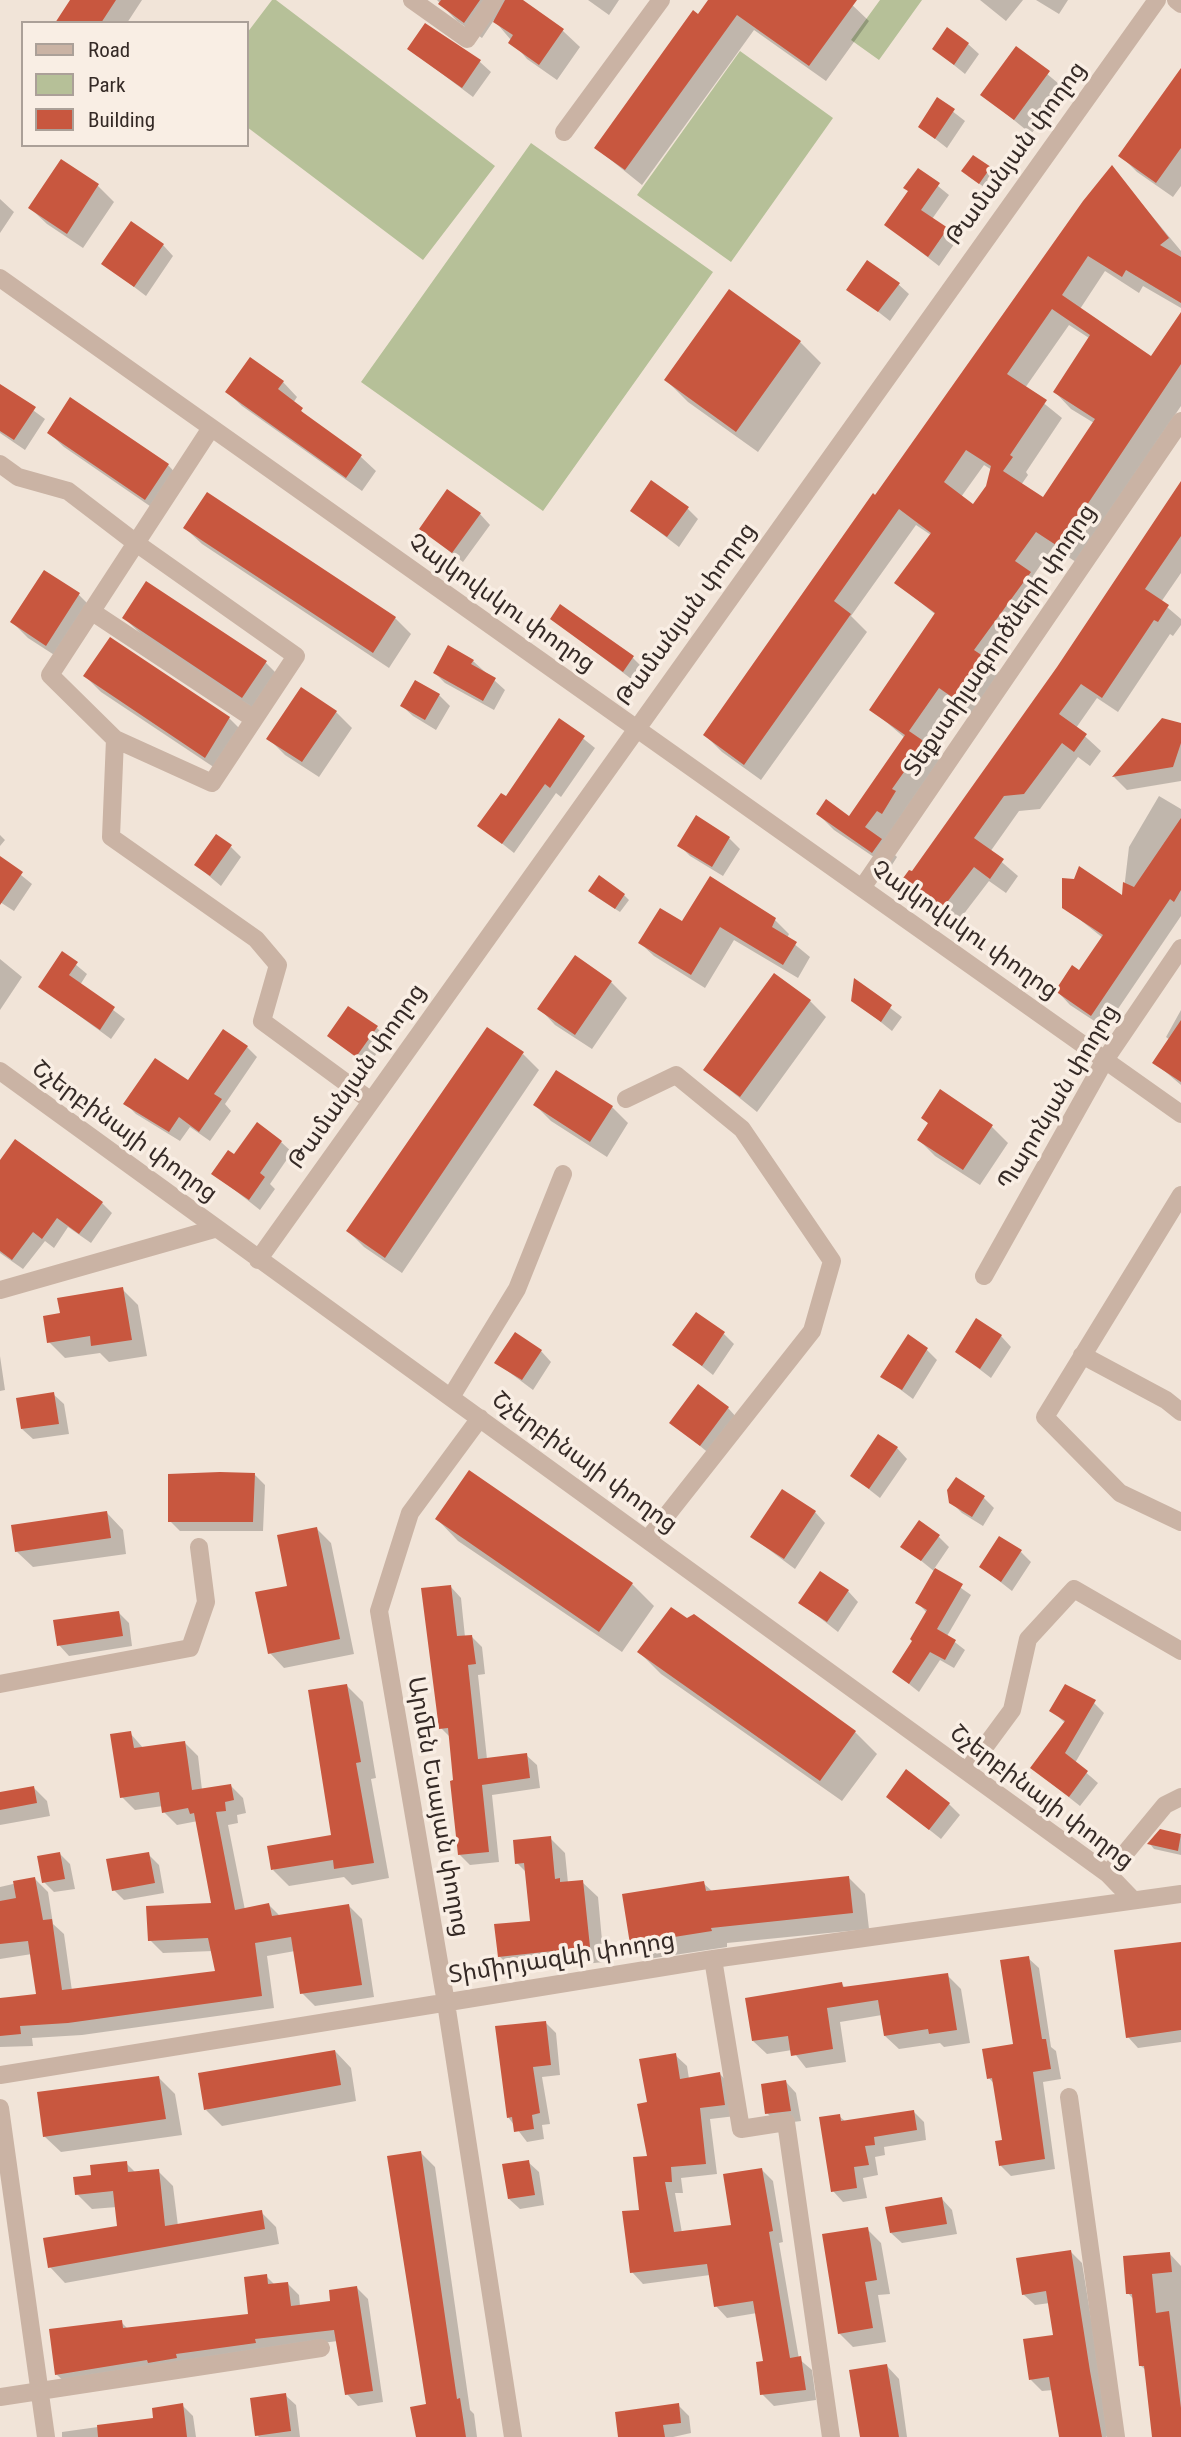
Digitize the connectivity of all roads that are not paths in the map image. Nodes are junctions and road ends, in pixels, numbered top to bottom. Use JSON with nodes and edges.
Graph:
{"nodes":[{"id":1,"x":412,"y":0,"type":"edge"},
{"id":2,"x":494,"y":0,"type":"edge"},
{"id":3,"x":661,"y":0,"type":"edge"},
{"id":4,"x":1157,"y":0,"type":"edge"},
{"id":5,"x":1176,"y":0,"type":"edge"},
{"id":6,"x":1181,"y":4,"type":"edge"},
{"id":7,"x":564,"y":132,"type":"dead end"},
{"id":8,"x":0,"y":278,"type":"edge"},
{"id":9,"x":1181,"y":421,"type":"edge"},
{"id":10,"x":211,"y":428,"type":"junction"},
{"id":11,"x":0,"y":464,"type":"edge"},
{"id":12,"x":136,"y":543,"type":"junction"},
{"id":13,"x":92,"y":611,"type":"junction"},
{"id":14,"x":254,"y":719,"type":"junction"},
{"id":15,"x":636,"y":729,"type":"junction"},
{"id":16,"x":115,"y":739,"type":"junction"},
{"id":17,"x":862,"y":888,"type":"junction"},
{"id":18,"x":1181,"y":948,"type":"edge"},
{"id":19,"x":1105,"y":1060,"type":"junction"},
{"id":20,"x":0,"y":1071,"type":"edge"},
{"id":21,"x":626,"y":1099,"type":"dead end"},
{"id":22,"x":371,"y":1101,"type":"junction"},
{"id":23,"x":1181,"y":1114,"type":"edge"},
{"id":24,"x":563,"y":1174,"type":"dead end"},
{"id":25,"x":1181,"y":1195,"type":"edge"},
{"id":26,"x":214,"y":1229,"type":"junction"},
{"id":27,"x":258,"y":1260,"type":"junction"},
{"id":28,"x":984,"y":1276,"type":"dead end"},
{"id":29,"x":0,"y":1290,"type":"edge"},
{"id":30,"x":1082,"y":1355,"type":"junction"},
{"id":31,"x":451,"y":1397,"type":"junction"},
{"id":32,"x":1181,"y":1412,"type":"edge"},
{"id":33,"x":480,"y":1418,"type":"junction"},
{"id":34,"x":1181,"y":1522,"type":"edge"},
{"id":35,"x":648,"y":1539,"type":"junction"},
{"id":36,"x":199,"y":1547,"type":"dead end"},
{"id":37,"x":1181,"y":1651,"type":"edge"},
{"id":38,"x":0,"y":1684,"type":"edge"},
{"id":39,"x":967,"y":1771,"type":"junction"},
{"id":40,"x":1181,"y":1797,"type":"edge"},
{"id":41,"x":1108,"y":1874,"type":"junction"},
{"id":42,"x":1181,"y":1894,"type":"edge"},
{"id":43,"x":1133,"y":1900,"type":"junction"},
{"id":44,"x":713,"y":1959,"type":"junction"},
{"id":45,"x":446,"y":2003,"type":"junction"},
{"id":46,"x":0,"y":2075,"type":"edge"},
{"id":47,"x":1069,"y":2097,"type":"dead end"},
{"id":48,"x":0,"y":2108,"type":"edge"},
{"id":49,"x":321,"y":2348,"type":"dead end"},
{"id":50,"x":41,"y":2392,"type":"junction"},
{"id":51,"x":0,"y":2397,"type":"edge"},
{"id":52,"x":46,"y":2437,"type":"edge"},
{"id":53,"x":513,"y":2437,"type":"edge"},
{"id":54,"x":831,"y":2437,"type":"edge"},
{"id":55,"x":1116,"y":2437,"type":"edge"}],
"edges":[{"from":1,"to":2,"type":"street"},
{"from":3,"to":7,"type":"street"},
{"from":4,"to":15,"type":"street","name":"Թամանյան փողոց"},
{"from":5,"to":6,"type":"street"},
{"from":8,"to":10,"type":"street","name":"Չայկովսկու փողոց"},
{"from":9,"to":17,"type":"street","name":"Տեքստիլագործների փողոց"},
{"from":10,"to":12,"type":"street"},
{"from":10,"to":15,"type":"street","name":"Չայկովսկու փողոց"},
{"from":11,"to":12,"type":"street"},
{"from":12,"to":13,"type":"street"},
{"from":12,"to":14,"type":"street"},
{"from":13,"to":14,"type":"street"},
{"from":13,"to":16,"type":"street"},
{"from":14,"to":16,"type":"street"},
{"from":15,"to":17,"type":"street","name":"Չայկովսկու փողոց"},
{"from":15,"to":22,"type":"street","name":"Թամանյան փողոց"},
{"from":16,"to":22,"type":"street"},
{"from":17,"to":19,"type":"street","name":"Չայկովսկու փողոց"},
{"from":18,"to":19,"type":"street","name":"Պարոնյան փողոց"},
{"from":19,"to":23,"type":"street","name":"Չայկովսկու փողոց"},
{"from":19,"to":28,"type":"street","name":"Պարոնյան փողոց"},
{"from":20,"to":26,"type":"street","name":"Շչերբինայի փողոց"},
{"from":21,"to":35,"type":"street"},
{"from":22,"to":27,"type":"street","name":"Թամանյան փողոց"},
{"from":24,"to":31,"type":"street"},
{"from":25,"to":30,"type":"street"},
{"from":26,"to":27,"type":"street","name":"Շչերբինայի փողոց"},
{"from":26,"to":29,"type":"street"},
{"from":27,"to":31,"type":"street","name":"Շչերբինայի փողոց"},
{"from":30,"to":32,"type":"street"},
{"from":30,"to":34,"type":"street"},
{"from":31,"to":33,"type":"street","name":"Շչերբինայի փողոց"},
{"from":33,"to":35,"type":"street","name":"Շչերբինայի փողոց"},
{"from":33,"to":45,"type":"street","name":"Արմեն Եսայան փողոց"},
{"from":35,"to":39,"type":"street","name":"Շչերբինայի փողոց"},
{"from":36,"to":38,"type":"street"},
{"from":37,"to":39,"type":"street"},
{"from":39,"to":41,"type":"street","name":"Շչերբինայի փողոց"},
{"from":40,"to":41,"type":"street"},
{"from":41,"to":43,"type":"street","name":"Շչերբինայի փողոց"},
{"from":42,"to":43,"type":"street","name":"Տիմիրյազևի փողոց"},
{"from":43,"to":44,"type":"street","name":"Տիմիրյազևի փողոց"},
{"from":44,"to":45,"type":"street","name":"Տիմիրյազևի փողոց"},
{"from":44,"to":54,"type":"street"},
{"from":45,"to":46,"type":"street","name":"Տիմիրյազևի փողոց"},
{"from":45,"to":53,"type":"street","name":"Արմեն Եսայան փողոց"},
{"from":47,"to":55,"type":"street"},
{"from":48,"to":50,"type":"street"},
{"from":49,"to":50,"type":"street"},
{"from":50,"to":51,"type":"street"},
{"from":50,"to":52,"type":"street"}]}
